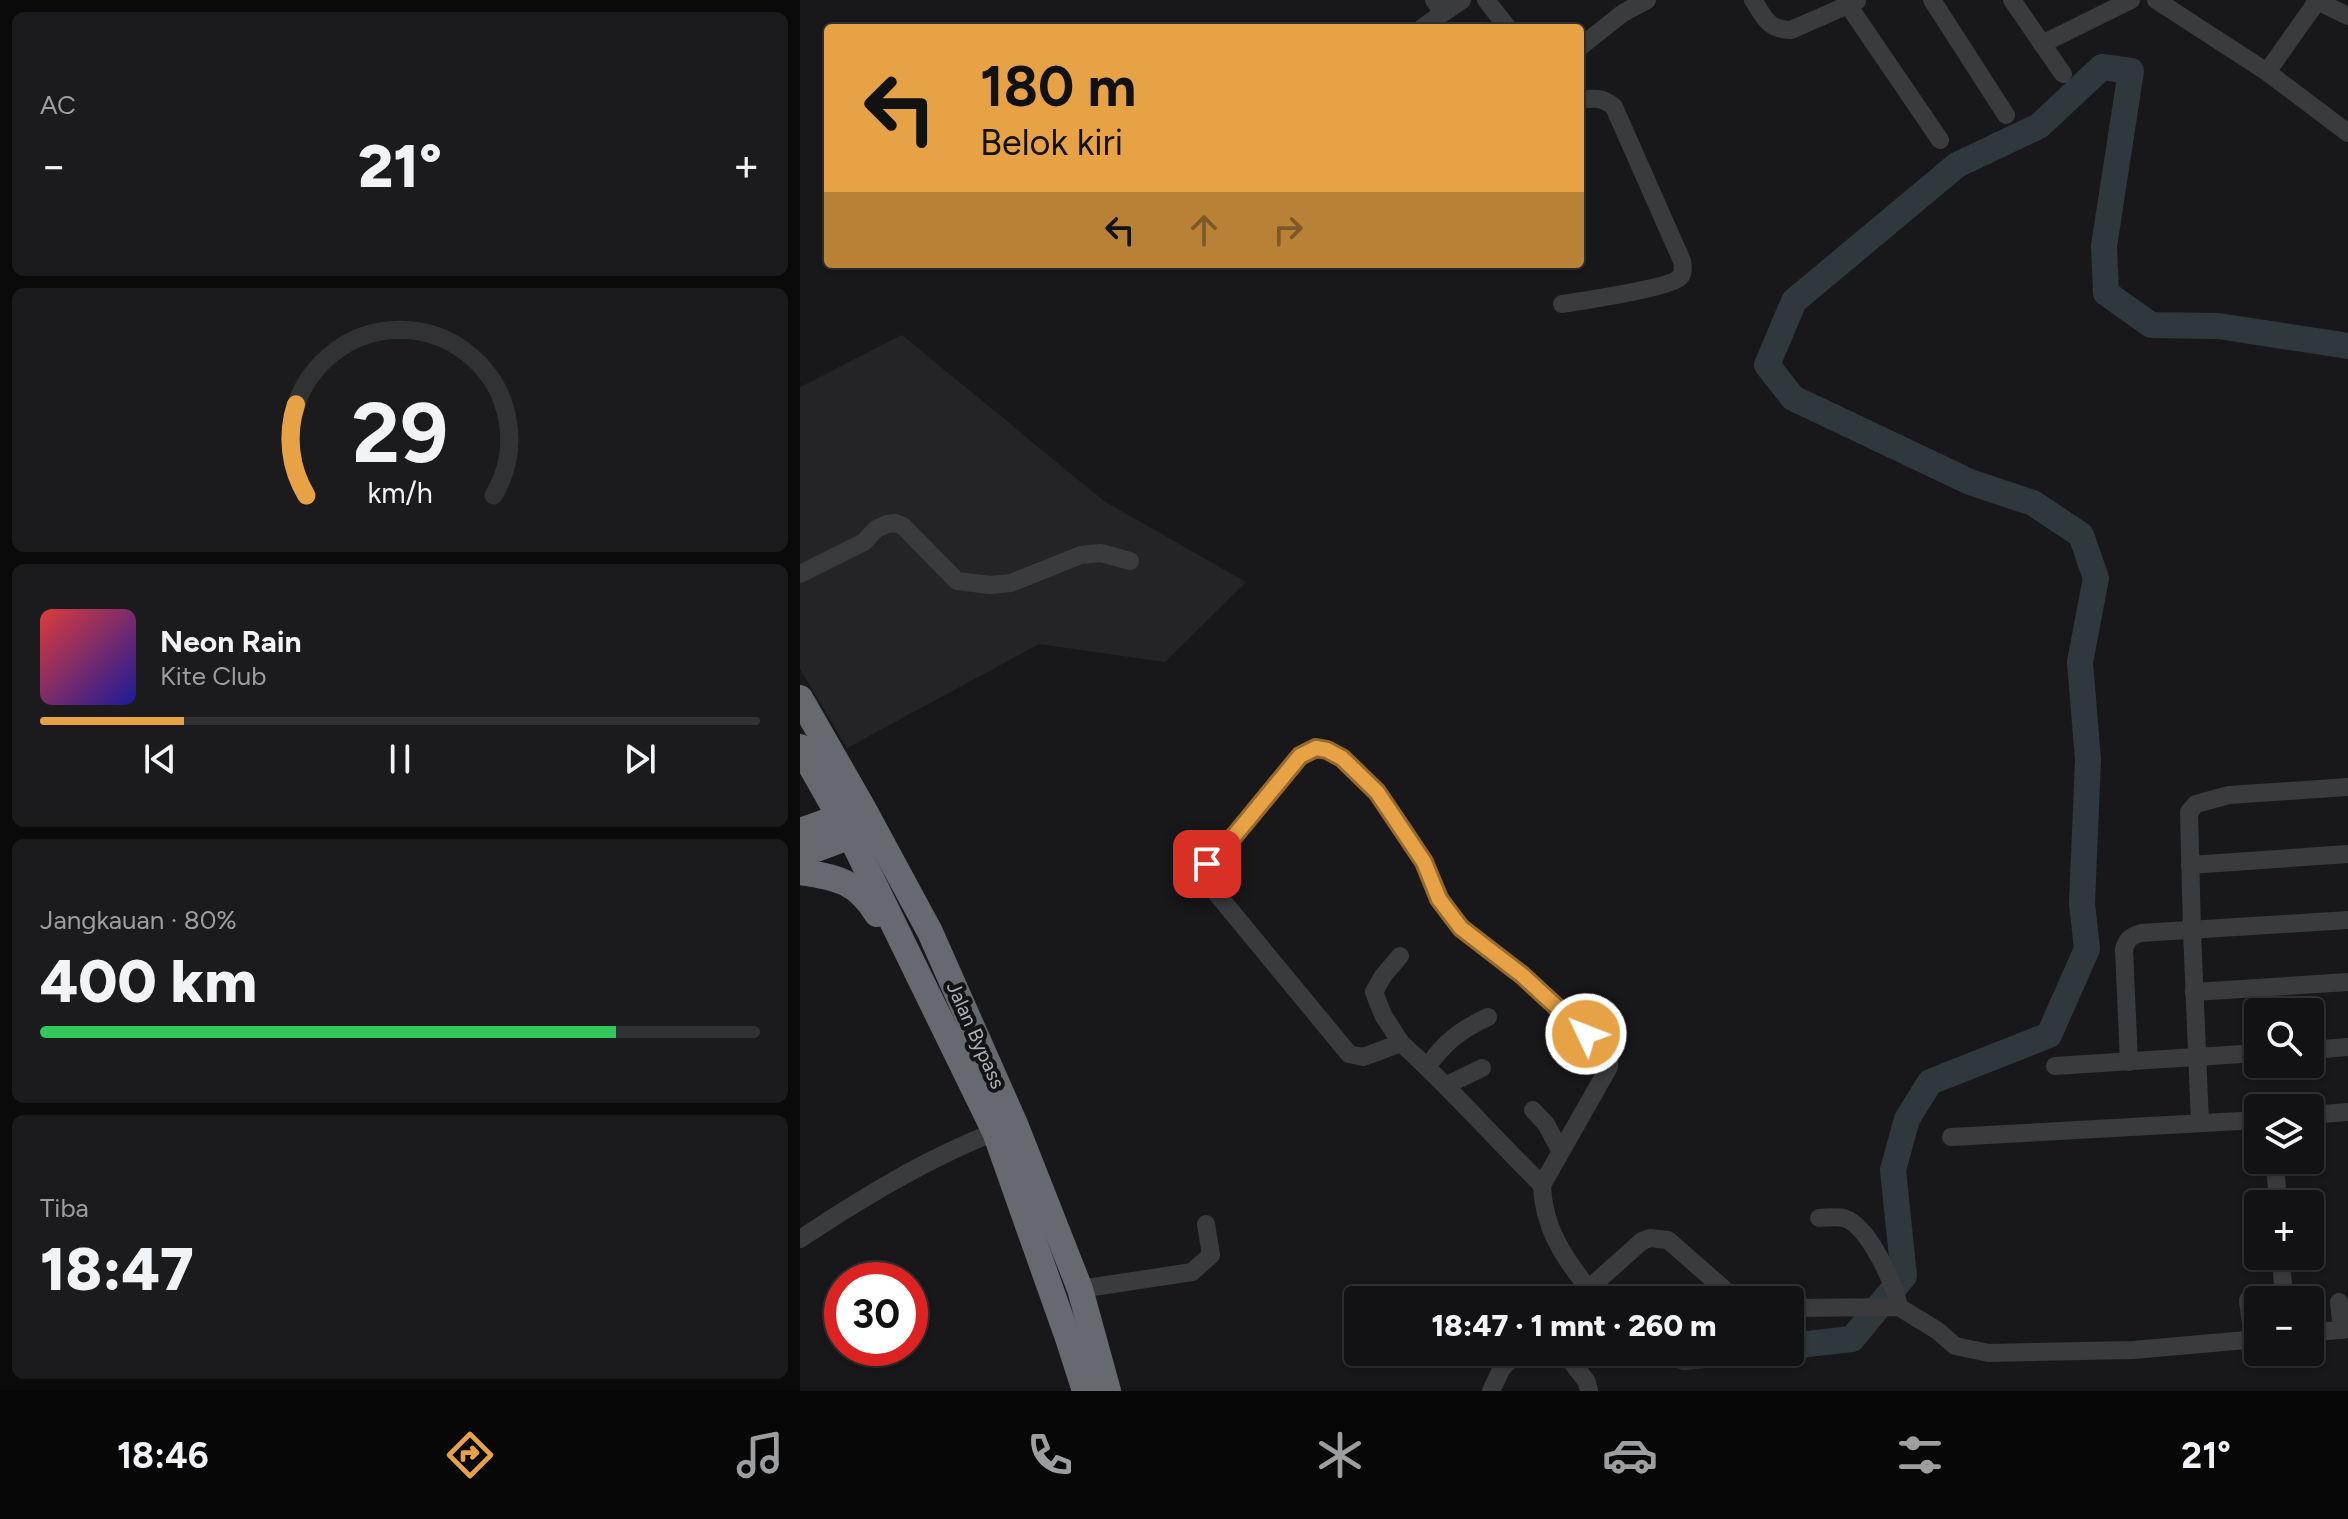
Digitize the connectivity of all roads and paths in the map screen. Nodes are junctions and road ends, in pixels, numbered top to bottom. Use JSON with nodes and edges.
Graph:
{"nodes":[{"id":1,"x":1462,"y":0,"type":"edge"},
{"id":2,"x":1486,"y":0,"type":"edge"},
{"id":3,"x":1647,"y":0,"type":"edge"},
{"id":4,"x":1753,"y":0,"type":"edge"},
{"id":5,"x":1932,"y":0,"type":"edge"},
{"id":6,"x":2012,"y":0,"type":"edge"},
{"id":7,"x":2131,"y":0,"type":"edge"},
{"id":8,"x":2156,"y":0,"type":"edge"},
{"id":9,"x":2317,"y":0,"type":"edge"},
{"id":10,"x":1854,"y":2,"type":"edge"},
{"id":11,"x":1438,"y":7,"type":"edge"},
{"id":12,"x":2348,"y":16,"type":"edge"},
{"id":13,"x":1425,"y":24,"type":"edge"},
{"id":14,"x":1505,"y":24,"type":"edge"},
{"id":15,"x":1584,"y":44,"type":"edge"},
{"id":16,"x":2042,"y":44,"type":"junction"},
{"id":17,"x":2267,"y":72,"type":"junction"},
{"id":18,"x":2063,"y":74,"type":"dead end"},
{"id":19,"x":1584,"y":100,"type":"edge"},
{"id":20,"x":2006,"y":115,"type":"dead end"},
{"id":21,"x":2348,"y":133,"type":"edge"},
{"id":22,"x":1940,"y":140,"type":"dead end"},
{"id":23,"x":1562,"y":304,"type":"dead end"},
{"id":24,"x":1130,"y":561,"type":"dead end"},
{"id":25,"x":800,"y":574,"type":"edge"},
{"id":26,"x":800,"y":698,"type":"edge"},
{"id":27,"x":800,"y":747,"type":"edge"},
{"id":28,"x":2348,"y":787,"type":"edge"},
{"id":29,"x":857,"y":822,"type":"junction"},
{"id":30,"x":800,"y":831,"type":"edge"},
{"id":31,"x":2348,"y":854,"type":"edge"},
{"id":32,"x":800,"y":855,"type":"edge"},
{"id":33,"x":2190,"y":865,"type":"junction"},
{"id":34,"x":800,"y":872,"type":"edge"},
{"id":35,"x":2348,"y":920,"type":"edge"},
{"id":36,"x":2192,"y":931,"type":"junction"},
{"id":37,"x":1400,"y":956,"type":"dead end"},
{"id":38,"x":2348,"y":982,"type":"edge"},
{"id":39,"x":2194,"y":992,"type":"junction"},
{"id":40,"x":933,"y":1005,"type":"junction"},
{"id":41,"x":1488,"y":1017,"type":"dead end"},
{"id":42,"x":1401,"y":1043,"type":"junction"},
{"id":43,"x":2348,"y":1047,"type":"edge"},
{"id":44,"x":2324,"y":1049,"type":"edge"},
{"id":45,"x":2244,"y":1054,"type":"edge"},
{"id":46,"x":2197,"y":1057,"type":"junction"},
{"id":47,"x":2129,"y":1062,"type":"junction"},
{"id":48,"x":2055,"y":1066,"type":"dead end"},
{"id":49,"x":1427,"y":1067,"type":"junction"},
{"id":50,"x":1482,"y":1068,"type":"dead end"},
{"id":51,"x":1447,"y":1085,"type":"junction"},
{"id":52,"x":1533,"y":1110,"type":"dead end"},
{"id":53,"x":2348,"y":1112,"type":"edge"},
{"id":54,"x":2324,"y":1114,"type":"edge"},
{"id":55,"x":2244,"y":1121,"type":"edge"},
{"id":56,"x":2200,"y":1123,"type":"junction"},
{"id":57,"x":995,"y":1132,"type":"junction"},
{"id":58,"x":1951,"y":1137,"type":"dead end"},
{"id":59,"x":1560,"y":1150,"type":"junction"},
{"id":60,"x":1542,"y":1185,"type":"junction"},
{"id":61,"x":1819,"y":1218,"type":"dead end"},
{"id":62,"x":1206,"y":1224,"type":"dead end"},
{"id":63,"x":800,"y":1239,"type":"edge"},
{"id":64,"x":1578,"y":1286,"type":"edge"},
{"id":65,"x":1591,"y":1286,"type":"edge"},
{"id":66,"x":1720,"y":1286,"type":"edge"},
{"id":67,"x":1080,"y":1289,"type":"junction"},
{"id":68,"x":2339,"y":1302,"type":"dead end"},
{"id":69,"x":1894,"y":1303,"type":"junction"},
{"id":70,"x":1804,"y":1308,"type":"edge"},
{"id":71,"x":2345,"y":1329,"type":"edge"},
{"id":72,"x":2324,"y":1331,"type":"edge"},
{"id":73,"x":2244,"y":1340,"type":"edge"},
{"id":74,"x":1496,"y":1366,"type":"edge"},
{"id":75,"x":1575,"y":1366,"type":"edge"},
{"id":76,"x":1085,"y":1391,"type":"edge"},
{"id":77,"x":1108,"y":1391,"type":"edge"},
{"id":78,"x":1491,"y":1391,"type":"edge"},
{"id":79,"x":1589,"y":1391,"type":"edge"}],
"edges":[{"from":1,"to":11,"type":"street"},
{"from":2,"to":14,"type":"street"},
{"from":3,"to":15,"type":"street"},
{"from":4,"to":10,"type":"street"},
{"from":5,"to":20,"type":"street"},
{"from":6,"to":16,"type":"street"},
{"from":7,"to":16,"type":"street"},
{"from":8,"to":17,"type":"street"},
{"from":9,"to":12,"type":"street"},
{"from":9,"to":17,"type":"street"},
{"from":10,"to":22,"type":"street"},
{"from":11,"to":13,"type":"street"},
{"from":16,"to":18,"type":"street"},
{"from":17,"to":21,"type":"street"},
{"from":19,"to":23,"type":"street"},
{"from":24,"to":25,"type":"street"},
{"from":26,"to":29,"type":"highway","name":"Jalan Bypass"},
{"from":27,"to":29,"type":"highway","name":"Jalan Bypass"},
{"from":28,"to":33,"type":"street"},
{"from":29,"to":30,"type":"highway"},
{"from":29,"to":32,"type":"highway"},
{"from":29,"to":40,"type":"highway","name":"Jalan Bypass"},
{"from":29,"to":67,"type":"highway","name":"Jalan Bypass"},
{"from":31,"to":33,"type":"street"},
{"from":33,"to":36,"type":"street"},
{"from":34,"to":40,"type":"highway"},
{"from":35,"to":36,"type":"street"},
{"from":36,"to":39,"type":"street"},
{"from":36,"to":47,"type":"street"},
{"from":37,"to":42,"type":"street"},
{"from":38,"to":39,"type":"street"},
{"from":39,"to":46,"type":"street"},
{"from":40,"to":57,"type":"highway","name":"Jalan Bypass"},
{"from":41,"to":49,"type":"street"},
{"from":42,"to":49,"type":"street"},
{"from":42,"to":59,"type":"street"},
{"from":43,"to":44,"type":"street"},
{"from":45,"to":46,"type":"street"},
{"from":46,"to":47,"type":"street"},
{"from":46,"to":56,"type":"street"},
{"from":47,"to":48,"type":"street"},
{"from":49,"to":51,"type":"street"},
{"from":50,"to":51,"type":"street"},
{"from":51,"to":60,"type":"street"},
{"from":52,"to":59,"type":"street"},
{"from":53,"to":54,"type":"street"},
{"from":55,"to":56,"type":"street"},
{"from":56,"to":58,"type":"street"},
{"from":57,"to":63,"type":"street"},
{"from":57,"to":76,"type":"highway","name":"Jalan Bypass"},
{"from":59,"to":60,"type":"street"},
{"from":60,"to":64,"type":"street"},
{"from":61,"to":69,"type":"street"},
{"from":62,"to":67,"type":"street"},
{"from":65,"to":66,"type":"street"},
{"from":67,"to":77,"type":"highway","name":"Jalan Bypass"},
{"from":68,"to":71,"type":"street"},
{"from":69,"to":70,"type":"street"},
{"from":69,"to":73,"type":"street"},
{"from":71,"to":72,"type":"street"},
{"from":74,"to":78,"type":"street"},
{"from":75,"to":79,"type":"street"}]}
